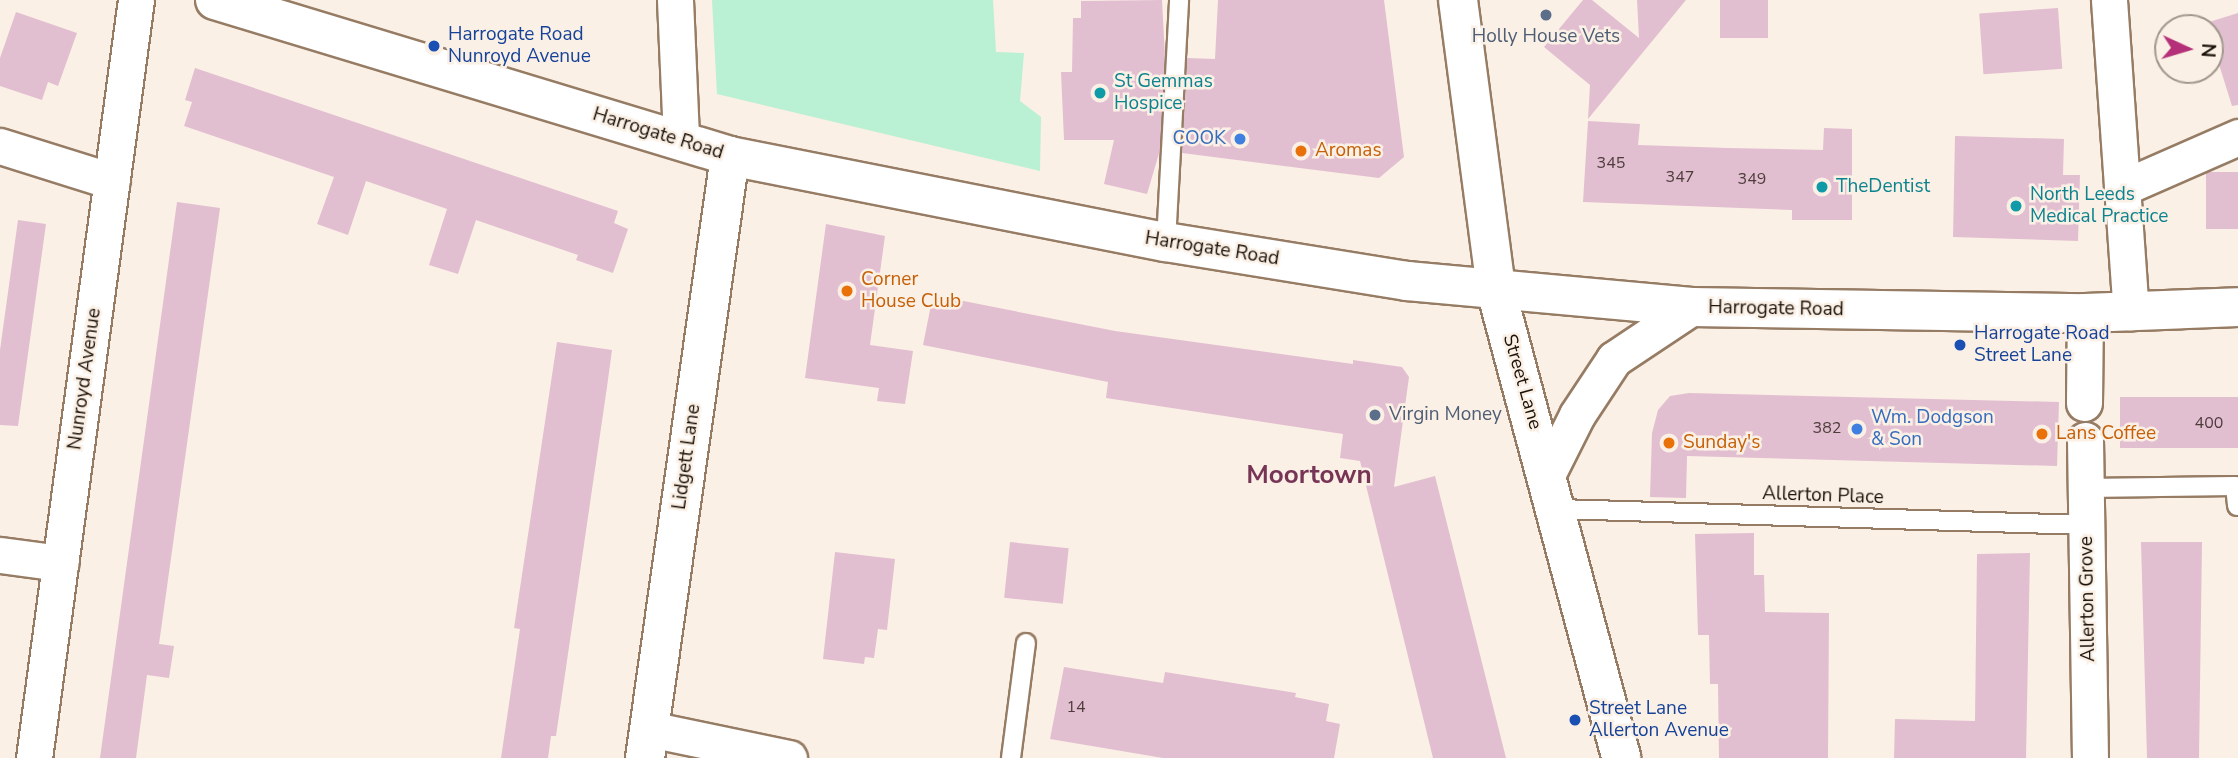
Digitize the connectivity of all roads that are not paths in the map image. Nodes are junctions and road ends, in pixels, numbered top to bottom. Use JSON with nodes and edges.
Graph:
{"nodes":[{"id":1,"x":136,"y":0,"type":"edge"},
{"id":2,"x":215,"y":0,"type":"edge"},
{"id":3,"x":675,"y":0,"type":"edge"},
{"id":4,"x":1179,"y":0,"type":"edge"},
{"id":5,"x":1458,"y":0,"type":"edge"},
{"id":6,"x":2109,"y":0,"type":"edge"},
{"id":7,"x":294,"y":13,"type":"edge"},
{"id":8,"x":2238,"y":137,"type":"edge"},
{"id":9,"x":681,"y":140,"type":"junction"},
{"id":10,"x":0,"y":146,"type":"edge"},
{"id":11,"x":730,"y":156,"type":"junction"},
{"id":12,"x":112,"y":181,"type":"junction"},
{"id":13,"x":2122,"y":188,"type":"junction"},
{"id":14,"x":1166,"y":243,"type":"junction"},
{"id":15,"x":1496,"y":290,"type":"junction"},
{"id":16,"x":1692,"y":307,"type":"junction"},
{"id":17,"x":2238,"y":307,"type":"edge"},
{"id":18,"x":2131,"y":312,"type":"junction"},
{"id":19,"x":2085,"y":313,"type":"junction"},
{"id":20,"x":2084,"y":403,"type":"dead end"},
{"id":21,"x":2085,"y":440,"type":"dead end"},
{"id":22,"x":2086,"y":488,"type":"junction"},
{"id":23,"x":1553,"y":491,"type":"junction"},
{"id":24,"x":2237,"y":506,"type":"edge"},
{"id":25,"x":2087,"y":525,"type":"junction"},
{"id":26,"x":0,"y":555,"type":"edge"},
{"id":27,"x":60,"y":563,"type":"junction"},
{"id":28,"x":1026,"y":643,"type":"dead end"},
{"id":29,"x":647,"y":744,"type":"edge"},
{"id":30,"x":34,"y":758,"type":"edge"},
{"id":31,"x":789,"y":758,"type":"edge"},
{"id":32,"x":1011,"y":758,"type":"edge"},
{"id":33,"x":1621,"y":758,"type":"edge"},
{"id":34,"x":2090,"y":758,"type":"edge"}],
"edges":[{"from":1,"to":12,"type":"street","name":"Nunroyd Avenue"},
{"from":2,"to":7,"type":"street","name":"Harrogate Road"},
{"from":3,"to":9,"type":"street"},
{"from":4,"to":14,"type":"lane"},
{"from":5,"to":15,"type":"street","name":"Street Lane"},
{"from":6,"to":13,"type":"street"},
{"from":7,"to":9,"type":"street","name":"Harrogate Road"},
{"from":8,"to":13,"type":"street"},
{"from":9,"to":11,"type":"street","name":"Harrogate Road"},
{"from":10,"to":12,"type":"street"},
{"from":11,"to":14,"type":"street","name":"Harrogate Road"},
{"from":11,"to":29,"type":"street","name":"Lidgett Lane"},
{"from":12,"to":27,"type":"street","name":"Nunroyd Avenue"},
{"from":13,"to":18,"type":"street"},
{"from":14,"to":15,"type":"street","name":"Harrogate Road"},
{"from":15,"to":16,"type":"street","name":"Harrogate Road"},
{"from":15,"to":23,"type":"street","name":"Street Lane"},
{"from":16,"to":19,"type":"street","name":"Harrogate Road"},
{"from":16,"to":23,"type":"street"},
{"from":17,"to":18,"type":"street","name":"Harrogate Road"},
{"from":18,"to":19,"type":"street","name":"Harrogate Road"},
{"from":19,"to":20,"type":"street"},
{"from":21,"to":22,"type":"street","name":"Allerton Grove"},
{"from":22,"to":24,"type":"lane"},
{"from":22,"to":25,"type":"street","name":"Allerton Grove"},
{"from":23,"to":25,"type":"lane","name":"Allerton Place"},
{"from":23,"to":33,"type":"street","name":"Street Lane"},
{"from":25,"to":34,"type":"street","name":"Allerton Grove"},
{"from":26,"to":27,"type":"street"},
{"from":27,"to":30,"type":"street","name":"Nunroyd Avenue"},
{"from":28,"to":32,"type":"lane"},
{"from":29,"to":31,"type":"street"}]}
